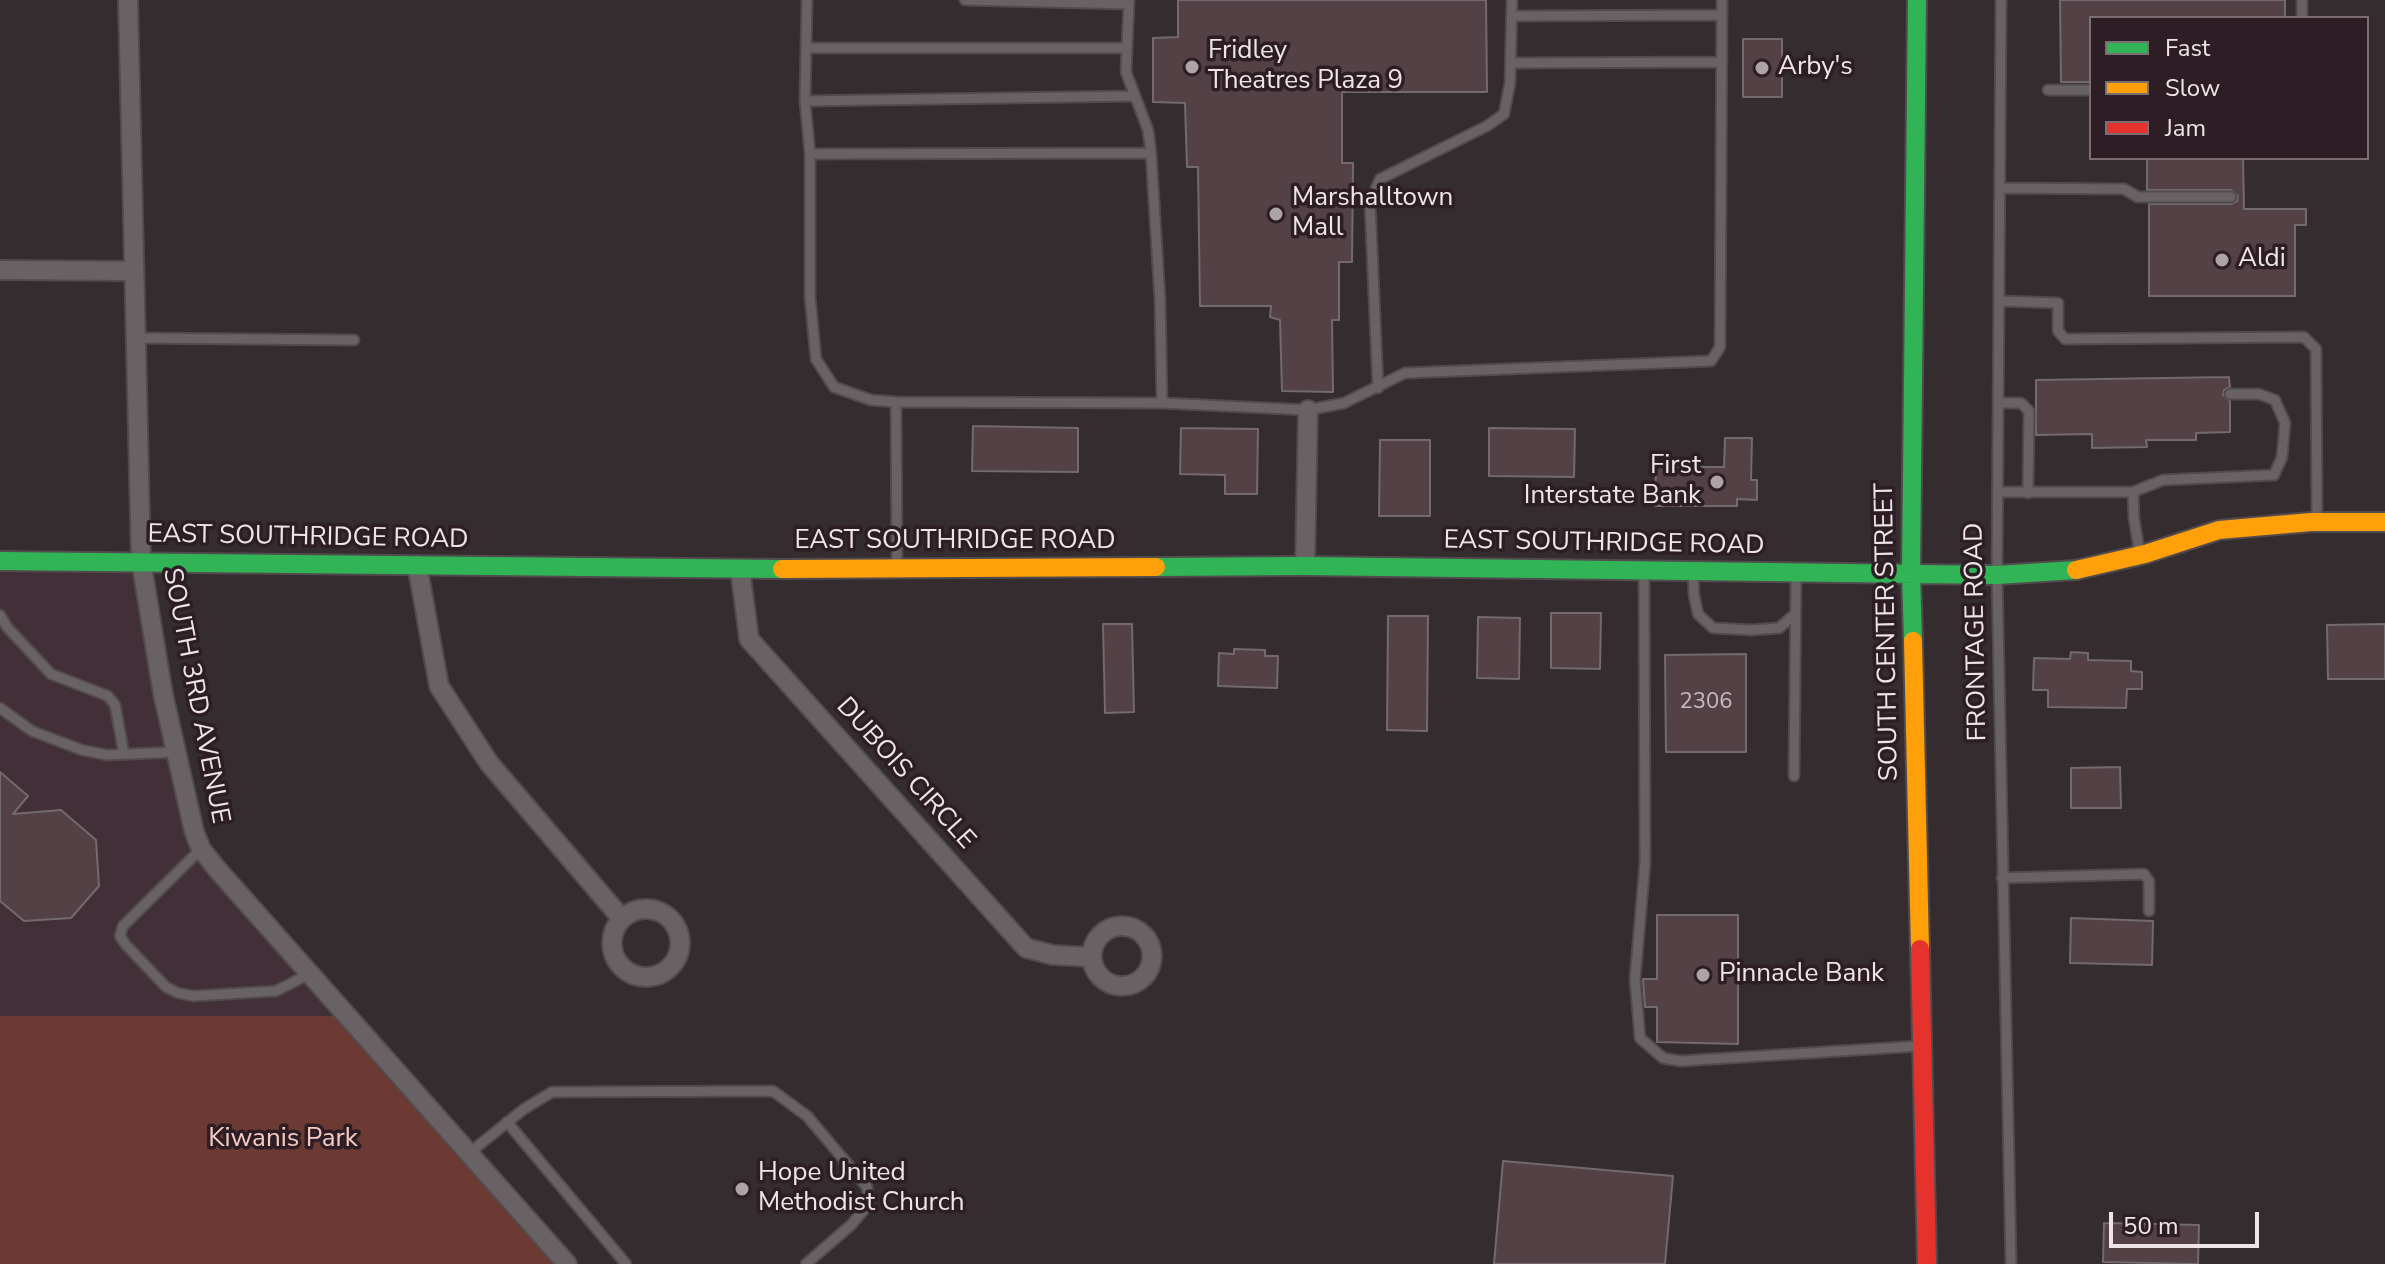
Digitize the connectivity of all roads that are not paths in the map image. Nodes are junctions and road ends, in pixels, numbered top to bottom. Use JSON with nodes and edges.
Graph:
{"nodes":[{"id":1,"x":128,"y":0,"type":"edge"},
{"id":2,"x":807,"y":0,"type":"edge"},
{"id":3,"x":965,"y":0,"type":"edge"},
{"id":4,"x":1512,"y":0,"type":"edge"},
{"id":5,"x":1722,"y":0,"type":"edge"},
{"id":6,"x":1917,"y":0,"type":"edge"},
{"id":7,"x":2001,"y":0,"type":"edge"},
{"id":8,"x":1129,"y":2,"type":"edge"},
{"id":9,"x":1722,"y":15,"type":"junction"},
{"id":10,"x":1512,"y":16,"type":"junction"},
{"id":11,"x":806,"y":48,"type":"junction"},
{"id":12,"x":1127,"y":48,"type":"junction"},
{"id":13,"x":1722,"y":62,"type":"junction"},
{"id":14,"x":1511,"y":63,"type":"junction"},
{"id":15,"x":2048,"y":90,"type":"dead end"},
{"id":16,"x":2089,"y":90,"type":"edge"},
{"id":17,"x":1135,"y":96,"type":"junction"},
{"id":18,"x":805,"y":101,"type":"junction"},
{"id":19,"x":1151,"y":153,"type":"junction"},
{"id":20,"x":810,"y":154,"type":"junction"},
{"id":21,"x":2000,"y":188,"type":"junction"},
{"id":22,"x":2231,"y":197,"type":"dead end"},
{"id":23,"x":0,"y":270,"type":"edge"},
{"id":24,"x":134,"y":271,"type":"junction"},
{"id":25,"x":1999,"y":301,"type":"junction"},
{"id":26,"x":136,"y":338,"type":"junction"},
{"id":27,"x":354,"y":340,"type":"dead end"},
{"id":28,"x":1378,"y":388,"type":"junction"},
{"id":29,"x":2230,"y":394,"type":"dead end"},
{"id":30,"x":2036,"y":397,"type":"dead end"},
{"id":31,"x":896,"y":402,"type":"junction"},
{"id":32,"x":1162,"y":403,"type":"junction"},
{"id":33,"x":1998,"y":403,"type":"junction"},
{"id":34,"x":2026,"y":405,"type":"junction"},
{"id":35,"x":1308,"y":410,"type":"junction"},
{"id":36,"x":1998,"y":492,"type":"junction"},
{"id":37,"x":2133,"y":492,"type":"junction"},
{"id":38,"x":2028,"y":493,"type":"junction"},
{"id":39,"x":2317,"y":522,"type":"junction"},
{"id":40,"x":2385,"y":522,"type":"edge"},
{"id":41,"x":2140,"y":555,"type":"junction"},
{"id":42,"x":0,"y":561,"type":"edge"},
{"id":43,"x":141,"y":561,"type":"junction"},
{"id":44,"x":417,"y":565,"type":"junction"},
{"id":45,"x":1305,"y":566,"type":"junction"},
{"id":46,"x":897,"y":568,"type":"junction"},
{"id":47,"x":740,"y":569,"type":"junction"},
{"id":48,"x":1644,"y":570,"type":"junction"},
{"id":49,"x":1693,"y":571,"type":"junction"},
{"id":50,"x":1796,"y":572,"type":"junction"},
{"id":51,"x":1911,"y":574,"type":"junction"},
{"id":52,"x":1997,"y":575,"type":"junction"},
{"id":53,"x":0,"y":615,"type":"edge"},
{"id":54,"x":1794,"y":615,"type":"junction"},
{"id":55,"x":0,"y":708,"type":"edge"},
{"id":56,"x":176,"y":752,"type":"junction"},
{"id":57,"x":124,"y":754,"type":"junction"},
{"id":58,"x":1794,"y":776,"type":"dead end"},
{"id":59,"x":201,"y":849,"type":"junction"},
{"id":60,"x":2002,"y":878,"type":"junction"},
{"id":61,"x":2149,"y":911,"type":"dead end"},
{"id":62,"x":622,"y":919,"type":"dead end"},
{"id":63,"x":1091,"y":957,"type":"dead end"},
{"id":64,"x":309,"y":974,"type":"junction"},
{"id":65,"x":1922,"y":1046,"type":"junction"},
{"id":66,"x":507,"y":1122,"type":"junction"},
{"id":67,"x":468,"y":1154,"type":"junction"},
{"id":68,"x":567,"y":1264,"type":"edge"},
{"id":69,"x":626,"y":1264,"type":"edge"},
{"id":70,"x":806,"y":1264,"type":"edge"},
{"id":71,"x":1927,"y":1264,"type":"edge"},
{"id":72,"x":2011,"y":1264,"type":"edge"}],
"edges":[{"from":1,"to":24,"type":"street","name":"SOUTH 3RD AVENUE"},
{"from":2,"to":11,"type":"lane"},
{"from":3,"to":8,"type":"lane"},
{"from":4,"to":10,"type":"lane"},
{"from":5,"to":9,"type":"lane"},
{"from":6,"to":51,"type":"street","name":"SOUTH CENTER STREET"},
{"from":7,"to":21,"type":"lane","name":"FRONTAGE ROAD"},
{"from":8,"to":12,"type":"lane"},
{"from":9,"to":10,"type":"lane"},
{"from":9,"to":13,"type":"lane"},
{"from":10,"to":14,"type":"lane"},
{"from":11,"to":12,"type":"lane"},
{"from":11,"to":18,"type":"lane"},
{"from":12,"to":17,"type":"lane"},
{"from":13,"to":14,"type":"lane"},
{"from":13,"to":28,"type":"lane"},
{"from":14,"to":28,"type":"lane"},
{"from":15,"to":16,"type":"lane"},
{"from":17,"to":18,"type":"lane"},
{"from":17,"to":19,"type":"lane"},
{"from":18,"to":20,"type":"lane"},
{"from":19,"to":20,"type":"lane"},
{"from":19,"to":32,"type":"lane"},
{"from":20,"to":31,"type":"lane"},
{"from":21,"to":22,"type":"lane"},
{"from":21,"to":25,"type":"lane","name":"FRONTAGE ROAD"},
{"from":23,"to":24,"type":"street"},
{"from":24,"to":26,"type":"street","name":"SOUTH 3RD AVENUE"},
{"from":25,"to":33,"type":"lane","name":"FRONTAGE ROAD"},
{"from":25,"to":39,"type":"lane"},
{"from":26,"to":27,"type":"lane"},
{"from":26,"to":43,"type":"street","name":"SOUTH 3RD AVENUE"},
{"from":28,"to":35,"type":"lane"},
{"from":29,"to":37,"type":"lane"},
{"from":30,"to":34,"type":"lane"},
{"from":31,"to":32,"type":"lane"},
{"from":31,"to":46,"type":"lane"},
{"from":32,"to":35,"type":"lane"},
{"from":33,"to":34,"type":"lane"},
{"from":33,"to":36,"type":"lane","name":"FRONTAGE ROAD"},
{"from":34,"to":38,"type":"lane"},
{"from":35,"to":45,"type":"street"},
{"from":36,"to":38,"type":"lane"},
{"from":36,"to":52,"type":"lane","name":"FRONTAGE ROAD"},
{"from":37,"to":38,"type":"lane"},
{"from":37,"to":41,"type":"lane"},
{"from":39,"to":40,"type":"street","name":"EAST SOUTHRIDGE ROAD"},
{"from":39,"to":41,"type":"street","name":"EAST SOUTHRIDGE ROAD"},
{"from":41,"to":52,"type":"street","name":"EAST SOUTHRIDGE ROAD"},
{"from":42,"to":43,"type":"street","name":"EAST SOUTHRIDGE ROAD"},
{"from":43,"to":44,"type":"street","name":"EAST SOUTHRIDGE ROAD"},
{"from":43,"to":56,"type":"street","name":"SOUTH 3RD AVENUE"},
{"from":44,"to":47,"type":"street","name":"EAST SOUTHRIDGE ROAD"},
{"from":44,"to":62,"type":"street"},
{"from":45,"to":46,"type":"street","name":"EAST SOUTHRIDGE ROAD"},
{"from":45,"to":48,"type":"street","name":"EAST SOUTHRIDGE ROAD"},
{"from":46,"to":47,"type":"street","name":"EAST SOUTHRIDGE ROAD"},
{"from":47,"to":63,"type":"street","name":"DUBOIS CIRCLE"},
{"from":48,"to":49,"type":"street","name":"EAST SOUTHRIDGE ROAD"},
{"from":48,"to":65,"type":"lane"},
{"from":49,"to":50,"type":"street","name":"EAST SOUTHRIDGE ROAD"},
{"from":49,"to":54,"type":"lane"},
{"from":50,"to":51,"type":"street","name":"EAST SOUTHRIDGE ROAD"},
{"from":50,"to":54,"type":"lane"},
{"from":51,"to":52,"type":"street","name":"EAST SOUTHRIDGE ROAD"},
{"from":51,"to":65,"type":"street","name":"SOUTH CENTER STREET"},
{"from":52,"to":60,"type":"lane","name":"FRONTAGE ROAD"},
{"from":53,"to":57,"type":"lane"},
{"from":54,"to":58,"type":"lane"},
{"from":55,"to":57,"type":"lane"},
{"from":56,"to":57,"type":"lane"},
{"from":56,"to":59,"type":"street","name":"SOUTH 3RD AVENUE"},
{"from":59,"to":64,"type":"street","name":"SOUTH 3RD AVENUE"},
{"from":59,"to":64,"type":"lane"},
{"from":60,"to":61,"type":"lane"},
{"from":60,"to":72,"type":"lane","name":"FRONTAGE ROAD"},
{"from":64,"to":67,"type":"street","name":"SOUTH 3RD AVENUE"},
{"from":65,"to":71,"type":"street","name":"SOUTH CENTER STREET"},
{"from":66,"to":67,"type":"lane"},
{"from":66,"to":69,"type":"lane"},
{"from":66,"to":70,"type":"lane"},
{"from":67,"to":68,"type":"street","name":"SOUTH 3RD AVENUE"}]}
